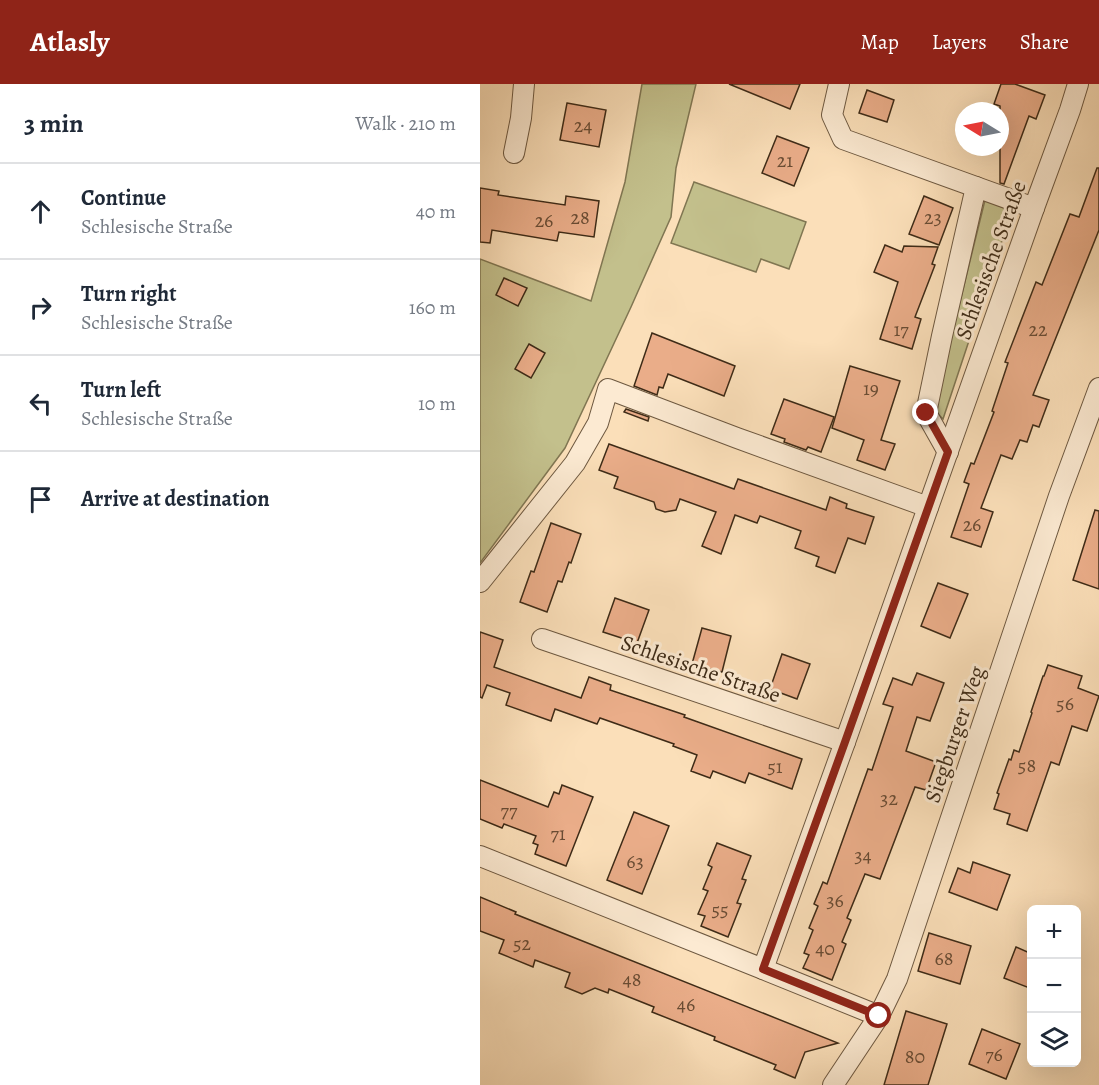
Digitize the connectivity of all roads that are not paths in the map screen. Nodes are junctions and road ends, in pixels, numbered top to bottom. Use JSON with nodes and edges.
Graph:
{"nodes":[{"id":1,"x":524,"y":84,"type":"edge"},
{"id":2,"x":838,"y":84,"type":"edge"},
{"id":3,"x":1078,"y":84,"type":"edge"},
{"id":4,"x":514,"y":153,"type":"dead end"},
{"id":5,"x":976,"y":187,"type":"junction"},
{"id":6,"x":1034,"y":208,"type":"junction"},
{"id":7,"x":1099,"y":388,"type":"edge"},
{"id":8,"x":948,"y":452,"type":"junction"},
{"id":9,"x":928,"y":507,"type":"junction"},
{"id":10,"x":480,"y":582,"type":"edge"},
{"id":11,"x":542,"y":639,"type":"dead end"},
{"id":12,"x":845,"y":742,"type":"junction"},
{"id":13,"x":480,"y":856,"type":"edge"},
{"id":14,"x":763,"y":969,"type":"junction"},
{"id":15,"x":879,"y":1016,"type":"junction"},
{"id":16,"x":833,"y":1085,"type":"edge"}],
"edges":[{"from":1,"to":4,"type":"street"},
{"from":2,"to":5,"type":"street"},
{"from":3,"to":6,"type":"street","name":"Schlesische Straße"},
{"from":5,"to":6,"type":"street"},
{"from":5,"to":8,"type":"street","name":"Schlesische Straße"},
{"from":6,"to":8,"type":"street","name":"Schlesische Straße"},
{"from":7,"to":15,"type":"street","name":"Siegburger Weg"},
{"from":8,"to":9,"type":"street","name":"Schlesische Straße"},
{"from":9,"to":10,"type":"street"},
{"from":9,"to":12,"type":"street","name":"Schlesische Straße"},
{"from":11,"to":12,"type":"street","name":"Schlesische Straße"},
{"from":12,"to":14,"type":"street","name":"Schlesische Straße"},
{"from":13,"to":14,"type":"street"},
{"from":14,"to":15,"type":"street"},
{"from":15,"to":16,"type":"street","name":"Siegburger Weg"}]}
